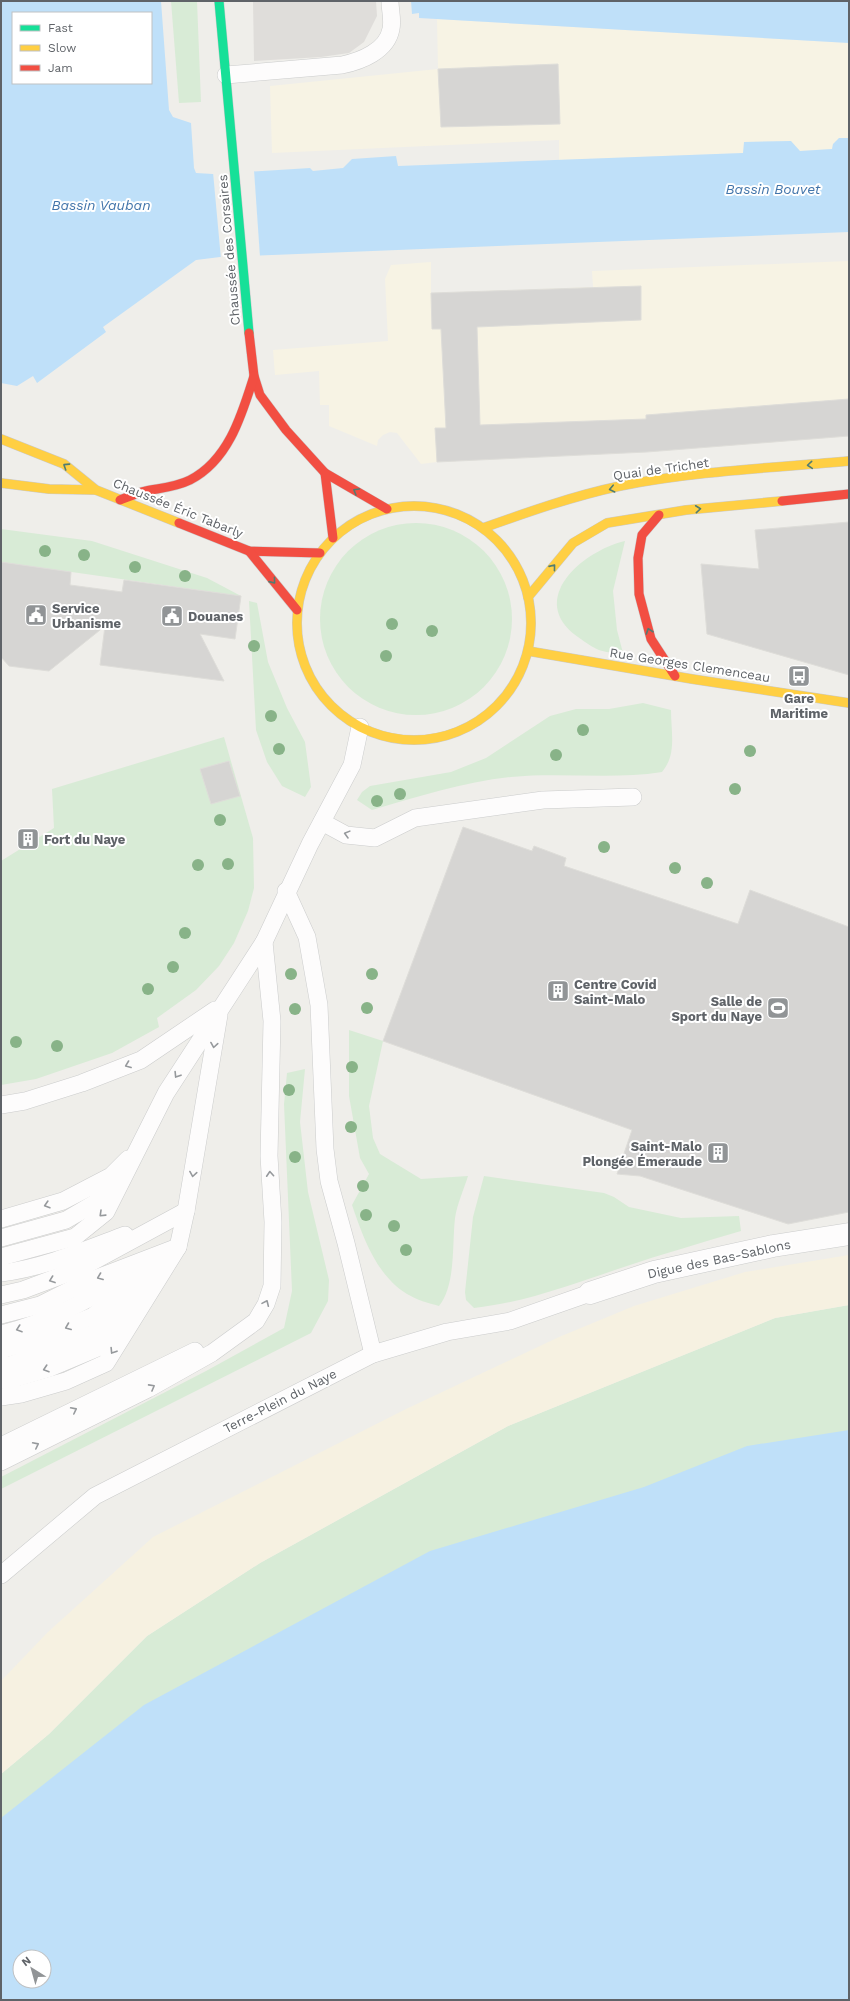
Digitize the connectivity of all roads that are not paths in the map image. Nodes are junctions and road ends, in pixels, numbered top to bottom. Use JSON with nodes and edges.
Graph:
{"nodes":[{"id":1,"x":220,"y":1,"type":"edge"},
{"id":2,"x":390,"y":1,"type":"edge"},
{"id":3,"x":226,"y":75,"type":"junction"},
{"id":4,"x":254,"y":376,"type":"junction"},
{"id":5,"x":1,"y":439,"type":"edge"},
{"id":6,"x":849,"y":461,"type":"edge"},
{"id":7,"x":325,"y":473,"type":"junction"},
{"id":8,"x":1,"y":483,"type":"edge"},
{"id":9,"x":96,"y":490,"type":"junction"},
{"id":10,"x":849,"y":494,"type":"edge"},
{"id":11,"x":120,"y":500,"type":"junction"},
{"id":12,"x":387,"y":509,"type":"junction"},
{"id":13,"x":659,"y":515,"type":"junction"},
{"id":14,"x":483,"y":528,"type":"junction"},
{"id":15,"x":333,"y":538,"type":"junction"},
{"id":16,"x":250,"y":551,"type":"junction"},
{"id":17,"x":320,"y":552,"type":"junction"},
{"id":18,"x":528,"y":598,"type":"junction"},
{"id":19,"x":297,"y":610,"type":"junction"},
{"id":20,"x":528,"y":650,"type":"junction"},
{"id":21,"x":675,"y":676,"type":"junction"},
{"id":22,"x":849,"y":703,"type":"edge"},
{"id":23,"x":360,"y":727,"type":"junction"},
{"id":24,"x":633,"y":797,"type":"dead end"},
{"id":25,"x":322,"y":822,"type":"junction"},
{"id":26,"x":286,"y":891,"type":"junction"},
{"id":27,"x":264,"y":942,"type":"junction"},
{"id":28,"x":220,"y":1007,"type":"junction"},
{"id":29,"x":1,"y":1105,"type":"edge"},
{"id":30,"x":139,"y":1149,"type":"junction"},
{"id":31,"x":126,"y":1174,"type":"junction"},
{"id":32,"x":186,"y":1211,"type":"junction"},
{"id":33,"x":1,"y":1219,"type":"edge"},
{"id":34,"x":849,"y":1234,"type":"edge"},
{"id":35,"x":1,"y":1238,"type":"edge"},
{"id":36,"x":178,"y":1247,"type":"junction"},
{"id":37,"x":1,"y":1257,"type":"edge"},
{"id":38,"x":1,"y":1273,"type":"edge"},
{"id":39,"x":160,"y":1277,"type":"junction"},
{"id":40,"x":590,"y":1293,"type":"joint"},
{"id":41,"x":1,"y":1295,"type":"edge"},
{"id":42,"x":1,"y":1315,"type":"edge"},
{"id":43,"x":256,"y":1321,"type":"junction"},
{"id":44,"x":1,"y":1334,"type":"edge"},
{"id":45,"x":1,"y":1350,"type":"edge"},
{"id":46,"x":373,"y":1354,"type":"junction"},
{"id":47,"x":1,"y":1366,"type":"edge"},
{"id":48,"x":1,"y":1380,"type":"edge"},
{"id":49,"x":1,"y":1397,"type":"edge"},
{"id":50,"x":1,"y":1446,"type":"edge"},
{"id":51,"x":1,"y":1462,"type":"edge"},
{"id":52,"x":1,"y":1575,"type":"edge"}],
"edges":[{"from":1,"to":3,"type":"main road","name":"Chaussée des Corsaires"},
{"from":2,"to":3,"type":"lane"},
{"from":3,"to":4,"type":"main road","name":"Chaussée des Corsaires"},
{"from":4,"to":7,"type":"main road","name":"Chaussée des Corsaires"},
{"from":4,"to":11,"type":"main road"},
{"from":9,"to":5,"type":"main road","name":"Chaussée Éric Tabarly","one_way":true},
{"from":6,"to":14,"type":"main road","name":"Quai de Trichet","one_way":true},
{"from":12,"to":7,"type":"main road","name":"Chaussée des Corsaires","one_way":true},
{"from":7,"to":15,"type":"main road"},
{"from":8,"to":9,"type":"main road","name":"Chaussée Éric Tabarly"},
{"from":9,"to":11,"type":"main road","name":"Chaussée Éric Tabarly"},
{"from":13,"to":10,"type":"main road","one_way":true},
{"from":11,"to":16,"type":"main road","name":"Chaussée Éric Tabarly"},
{"from":12,"to":14,"type":"main road"},
{"from":12,"to":15,"type":"main road"},
{"from":18,"to":13,"type":"main road","one_way":true},
{"from":21,"to":13,"type":"main road","one_way":true},
{"from":14,"to":18,"type":"main road"},
{"from":15,"to":17,"type":"main road"},
{"from":16,"to":17,"type":"main road","name":"Chaussée Éric Tabarly"},
{"from":16,"to":19,"type":"main road","name":"Chaussée Éric Tabarly","one_way":true},
{"from":17,"to":19,"type":"main road"},
{"from":18,"to":20,"type":"main road"},
{"from":19,"to":23,"type":"main road"},
{"from":20,"to":21,"type":"main road","name":"Rue Georges Clemenceau"},
{"from":20,"to":23,"type":"main road"},
{"from":21,"to":22,"type":"main road","name":"Rue Georges Clemenceau"},
{"from":23,"to":25,"type":"lane"},
{"from":24,"to":25,"type":"lane","one_way":true},
{"from":25,"to":26,"type":"lane"},
{"from":26,"to":27,"type":"lane"},
{"from":26,"to":46,"type":"lane"},
{"from":27,"to":28,"type":"lane"},
{"from":43,"to":27,"type":"lane","one_way":true},
{"from":28,"to":29,"type":"lane","one_way":true},
{"from":28,"to":30,"type":"lane","one_way":true},
{"from":28,"to":32,"type":"lane","one_way":true},
{"from":30,"to":31,"type":"lane"},
{"from":30,"to":33,"type":"lane","one_way":true},
{"from":31,"to":35,"type":"lane"},
{"from":31,"to":37,"type":"lane","one_way":true},
{"from":32,"to":36,"type":"lane"},
{"from":32,"to":38,"type":"lane"},
{"from":32,"to":41,"type":"lane","one_way":true},
{"from":34,"to":40,"type":"street","name":"Digue des Bas-Sablons"},
{"from":36,"to":39,"type":"lane"},
{"from":36,"to":42,"type":"lane","one_way":true},
{"from":36,"to":44,"type":"lane","one_way":true},
{"from":36,"to":45,"type":"lane","one_way":true},
{"from":39,"to":47,"type":"lane"},
{"from":39,"to":48,"type":"lane","one_way":true},
{"from":39,"to":49,"type":"lane","one_way":true},
{"from":40,"to":46,"type":"lane","name":"Terre-Plein du Naye"},
{"from":50,"to":43,"type":"lane","one_way":true},
{"from":51,"to":43,"type":"lane","one_way":true},
{"from":46,"to":52,"type":"lane","name":"Terre-Plein du Naye"}]}
